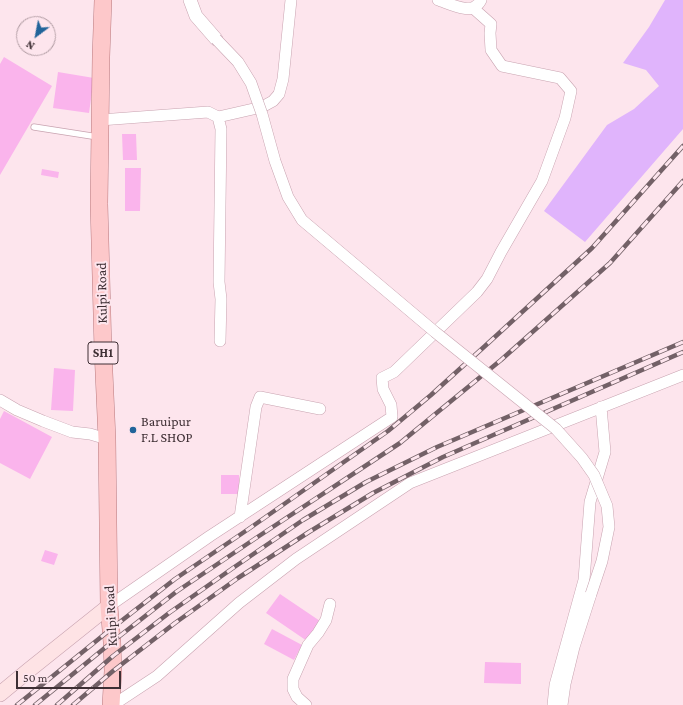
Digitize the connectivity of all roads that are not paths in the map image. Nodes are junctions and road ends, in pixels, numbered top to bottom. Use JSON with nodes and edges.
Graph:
{"nodes":[{"id":1,"x":103,"y":0,"type":"edge"},
{"id":2,"x":190,"y":0,"type":"edge"},
{"id":3,"x":291,"y":0,"type":"edge"},
{"id":4,"x":438,"y":0,"type":"edge"},
{"id":5,"x":477,"y":4,"type":"edge"},
{"id":6,"x":216,"y":39,"type":"joint"},
{"id":7,"x":218,"y":117,"type":"junction"},
{"id":8,"x":100,"y":120,"type":"junction"},
{"id":9,"x":34,"y":127,"type":"dead end"},
{"id":10,"x":103,"y":138,"type":"junction"},
{"id":11,"x":220,"y":341,"type":"dead end"},
{"id":12,"x":683,"y":375,"type":"edge"},
{"id":13,"x":0,"y":400,"type":"edge"},
{"id":14,"x":601,"y":407,"type":"junction"},
{"id":15,"x":320,"y":409,"type":"dead end"},
{"id":16,"x":107,"y":438,"type":"junction"},
{"id":17,"x":240,"y":516,"type":"junction"},
{"id":18,"x":330,"y":604,"type":"dead end"},
{"id":19,"x":109,"y":606,"type":"junction"},
{"id":20,"x":0,"y":694,"type":"edge"},
{"id":21,"x":112,"y":705,"type":"edge"},
{"id":22,"x":306,"y":705,"type":"edge"},
{"id":23,"x":553,"y":705,"type":"edge"},
{"id":24,"x":562,"y":705,"type":"edge"}],
"edges":[{"from":1,"to":8,"type":"main road","name":"Kulpi Road","number":"SH1"},
{"from":2,"to":6,"type":"street"},
{"from":3,"to":7,"type":"street"},
{"from":4,"to":5,"type":"street"},
{"from":5,"to":17,"type":"street"},
{"from":6,"to":24,"type":"street","bridge":true},
{"from":7,"to":8,"type":"street"},
{"from":7,"to":11,"type":"street"},
{"from":8,"to":10,"type":"main road","name":"Kulpi Road","number":"SH1"},
{"from":9,"to":10,"type":"lane"},
{"from":10,"to":16,"type":"main road","name":"Kulpi Road","number":"SH1"},
{"from":12,"to":14,"type":"street"},
{"from":13,"to":16,"type":"street"},
{"from":14,"to":21,"type":"street"},
{"from":14,"to":23,"type":"street"},
{"from":15,"to":17,"type":"street"},
{"from":16,"to":19,"type":"main road","name":"Kulpi Road","number":"SH1"},
{"from":17,"to":19,"type":"street"},
{"from":18,"to":22,"type":"street"},
{"from":19,"to":20,"type":"main road"},
{"from":19,"to":21,"type":"main road","name":"Kulpi Road","number":"SH1"}]}
